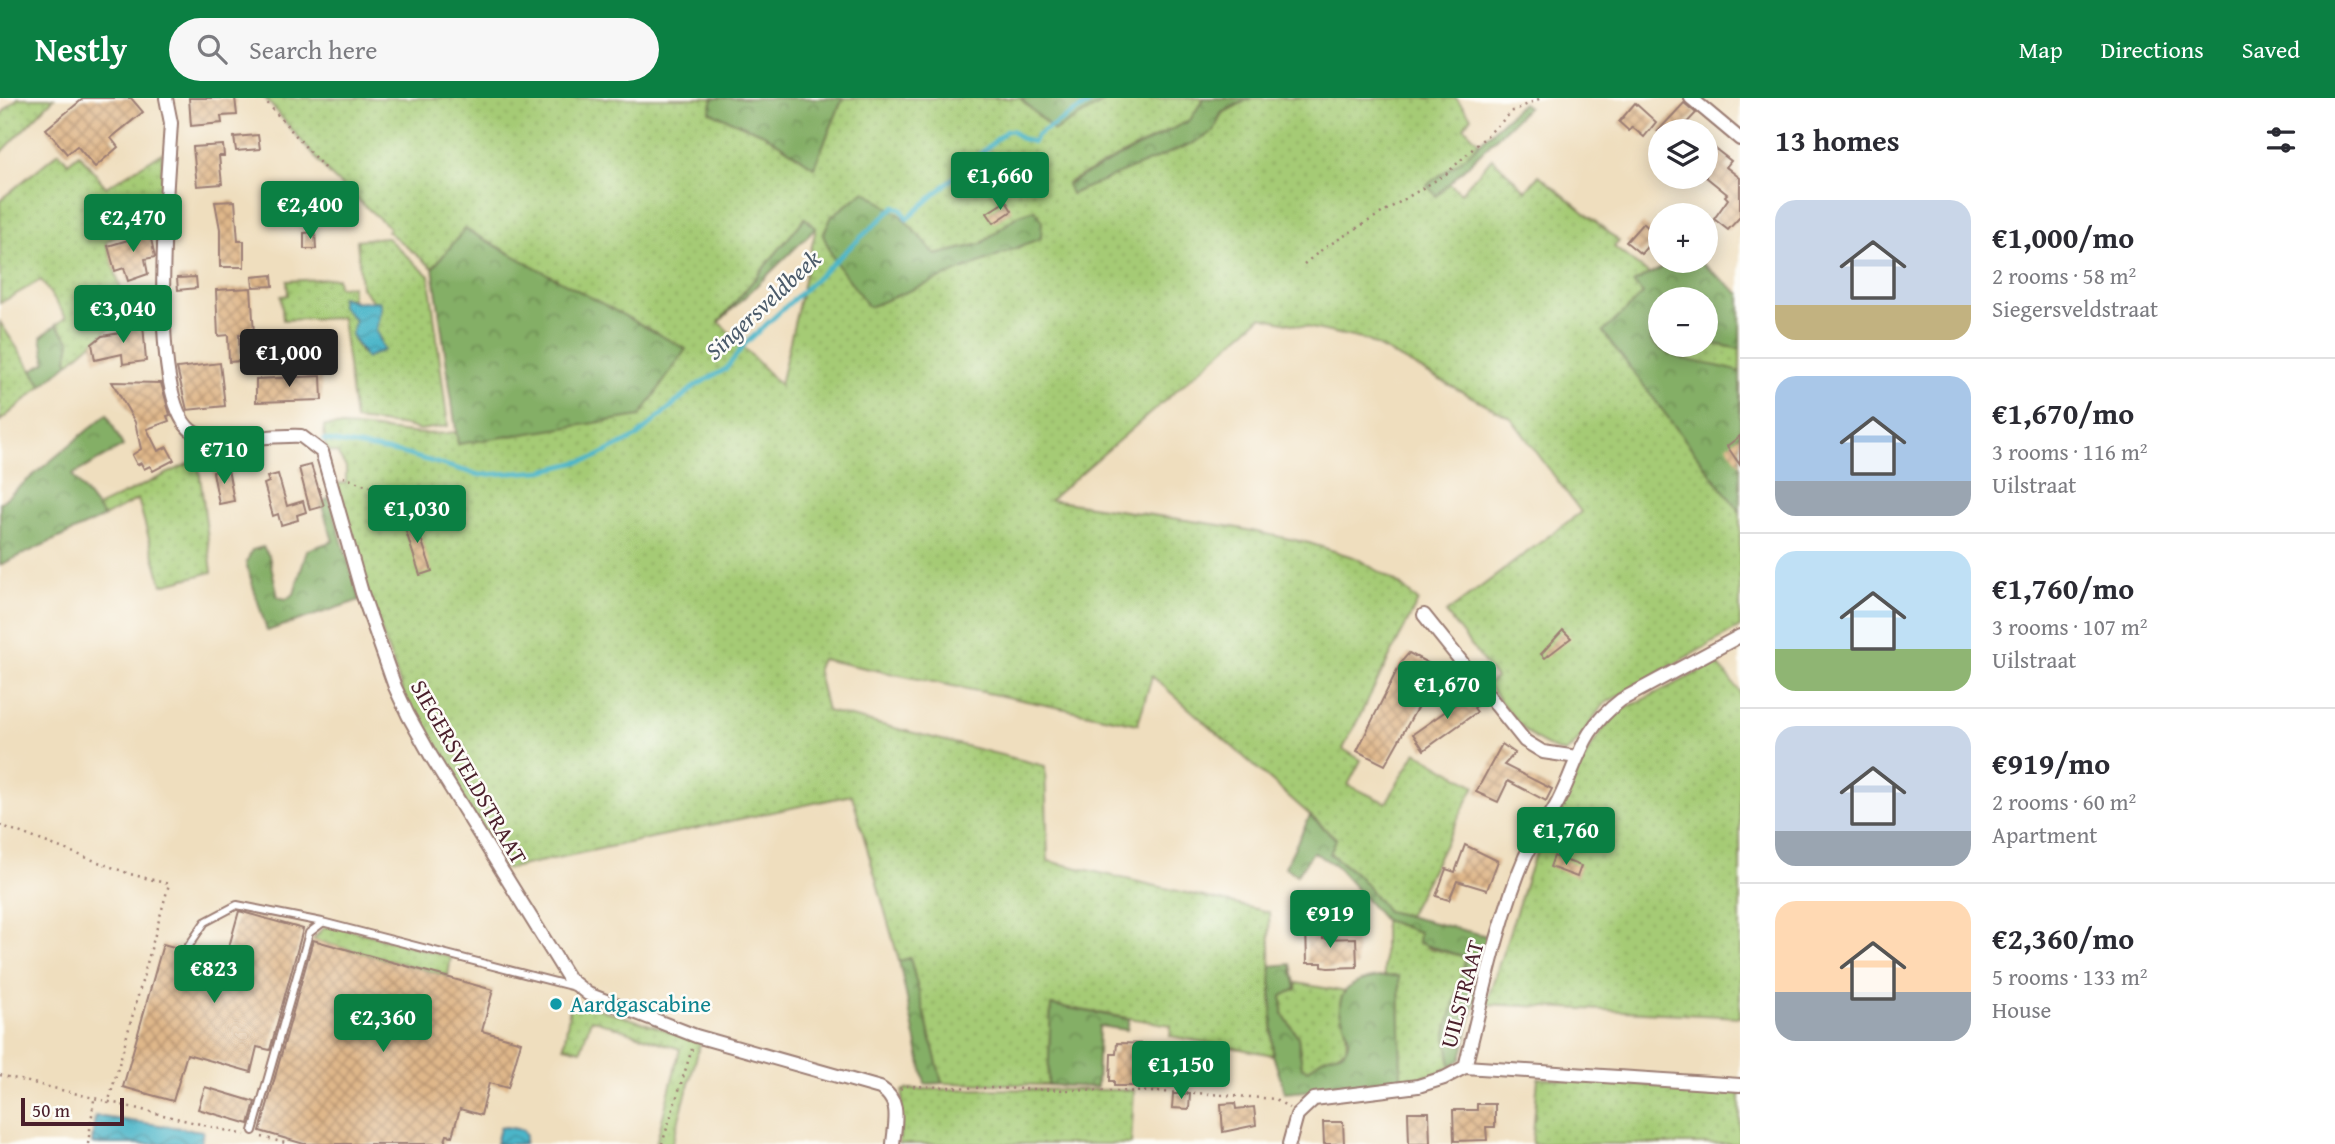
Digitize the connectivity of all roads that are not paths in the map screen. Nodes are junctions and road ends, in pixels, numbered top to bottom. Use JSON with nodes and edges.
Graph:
{"nodes":[{"id":1,"x":166,"y":98,"type":"edge"},
{"id":2,"x":1691,"y":98,"type":"edge"},
{"id":3,"x":1740,"y":139,"type":"edge"},
{"id":4,"x":1424,"y":615,"type":"dead end"},
{"id":5,"x":1740,"y":635,"type":"edge"},
{"id":6,"x":1577,"y":757,"type":"junction"},
{"id":7,"x":322,"y":922,"type":"junction"},
{"id":8,"x":188,"y":947,"type":"dead end"},
{"id":9,"x":577,"y":987,"type":"junction"},
{"id":10,"x":1465,"y":1067,"type":"junction"},
{"id":11,"x":1740,"y":1085,"type":"edge"},
{"id":12,"x":253,"y":1131,"type":"dead end"},
{"id":13,"x":893,"y":1144,"type":"edge"},
{"id":14,"x":1289,"y":1144,"type":"edge"}],
"edges":[{"from":1,"to":9,"type":"street","name":"SIEGERSVELDSTRAAT"},
{"from":2,"to":3,"type":"street"},
{"from":4,"to":6,"type":"street"},
{"from":5,"to":6,"type":"street","name":"UILSTRAAT"},
{"from":6,"to":10,"type":"street","name":"UILSTRAAT"},
{"from":7,"to":8,"type":"lane"},
{"from":7,"to":9,"type":"lane"},
{"from":7,"to":12,"type":"lane"},
{"from":9,"to":13,"type":"street","name":"SIEGERSVELDSTRAAT"},
{"from":10,"to":11,"type":"street","name":"UILSTRAAT"},
{"from":10,"to":14,"type":"street"}]}
